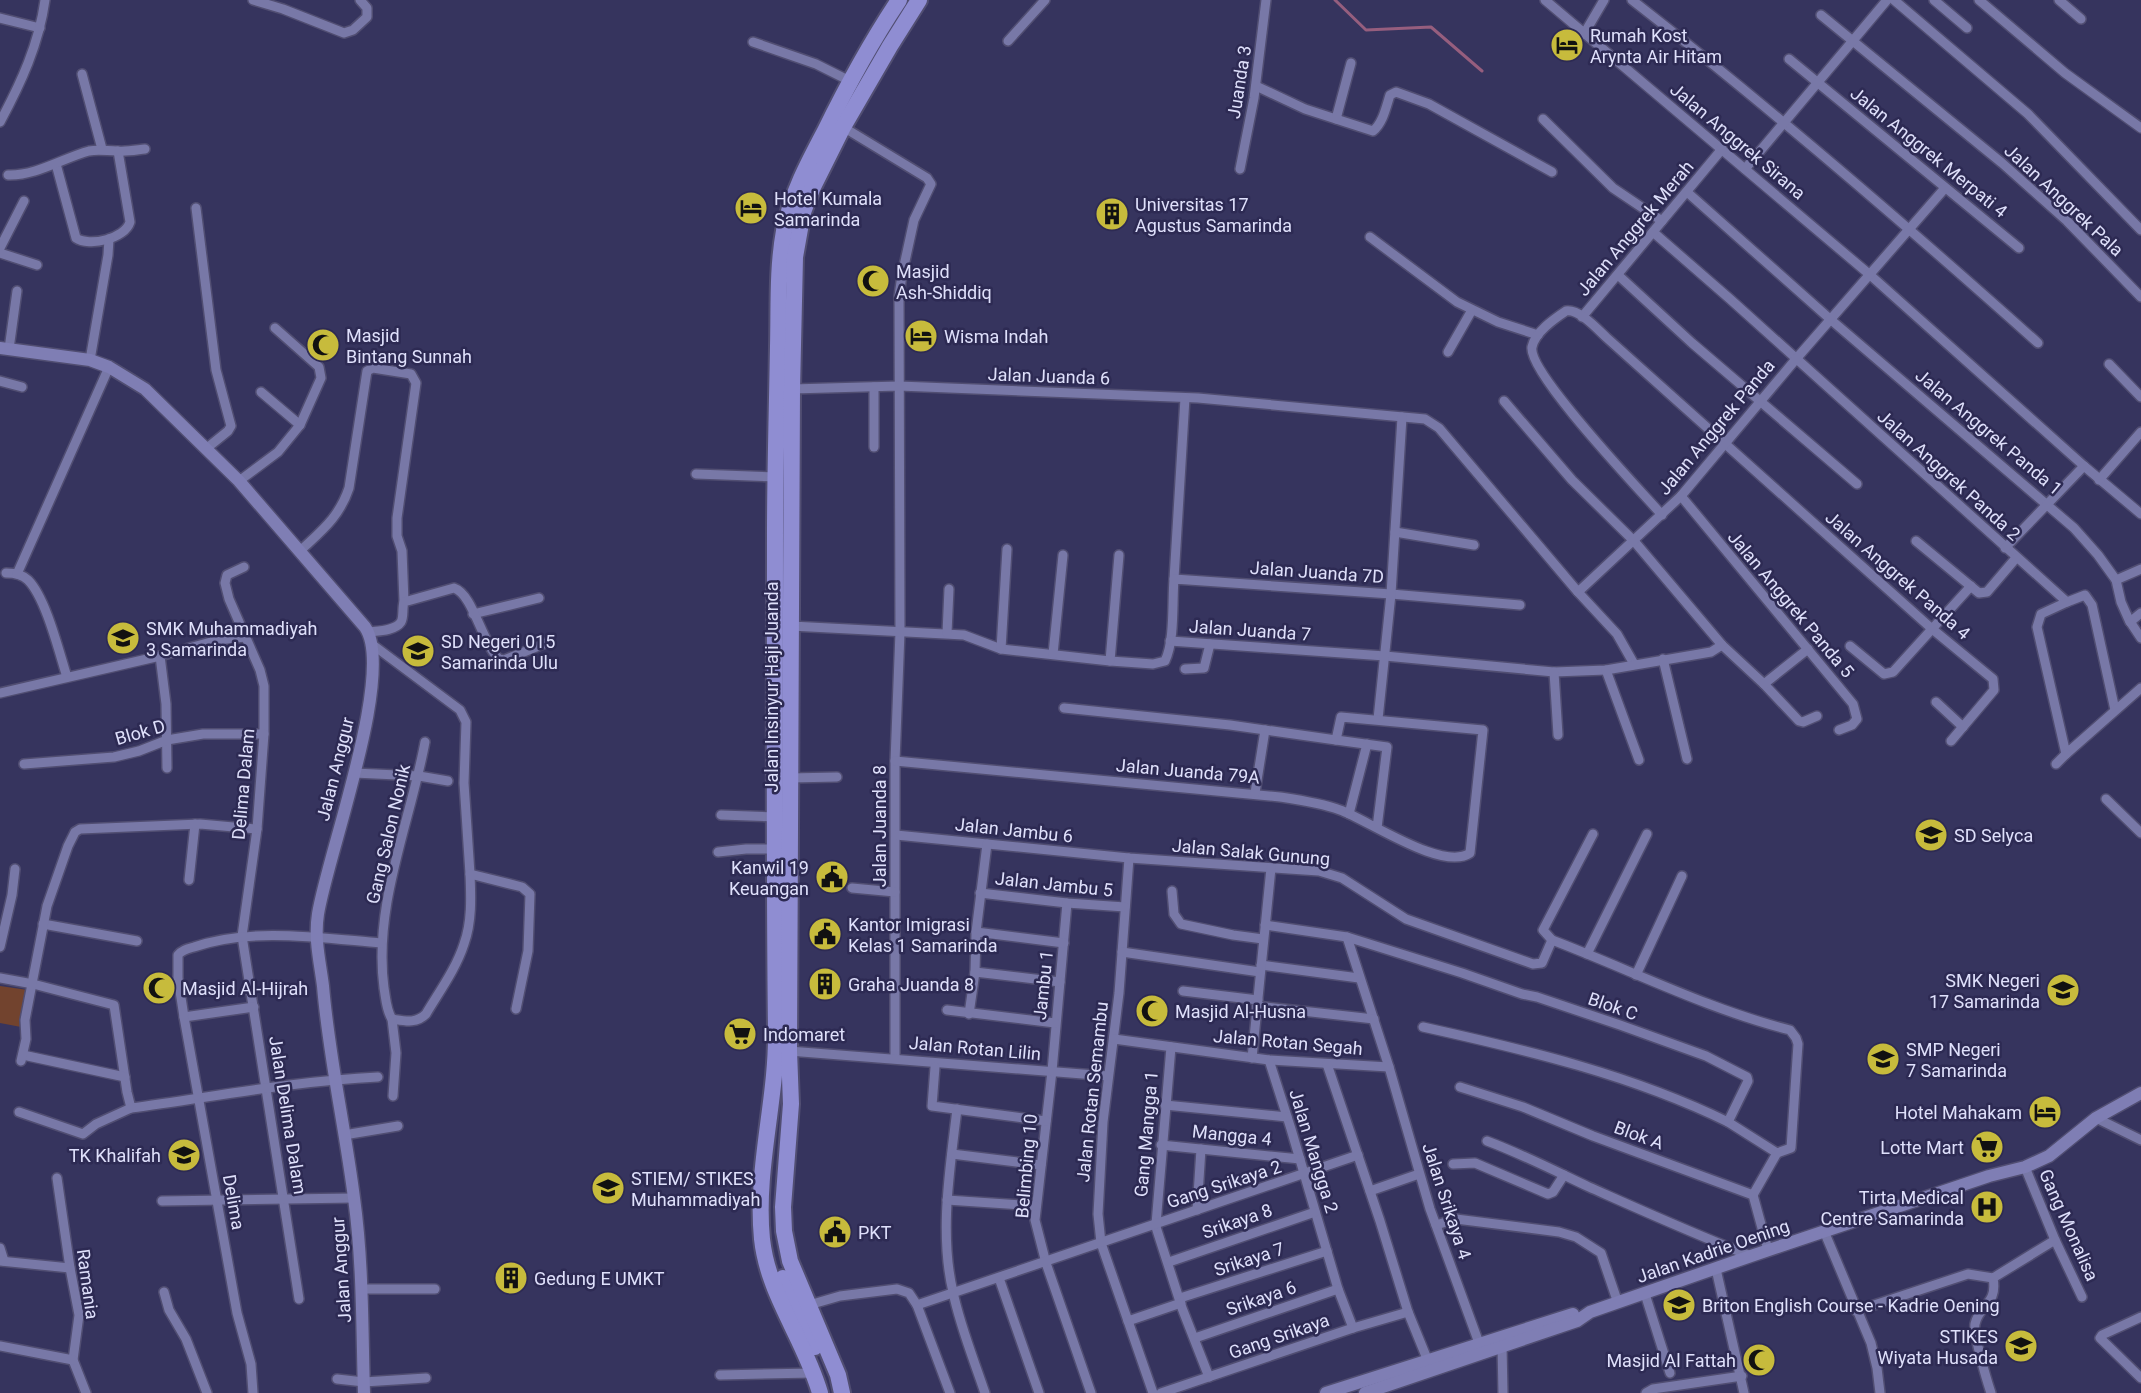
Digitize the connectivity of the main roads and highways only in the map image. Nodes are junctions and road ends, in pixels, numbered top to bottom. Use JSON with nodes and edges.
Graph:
{"nodes":[{"id":1,"x":899,"y":0,"type":"edge"},
{"id":2,"x":919,"y":0,"type":"edge"},
{"id":3,"x":882,"y":41,"type":"junction"},
{"id":4,"x":780,"y":822,"type":"junction"},
{"id":5,"x":785,"y":1056,"type":"junction"},
{"id":6,"x":820,"y":1393,"type":"edge"},
{"id":7,"x":832,"y":1393,"type":"edge"},
{"id":8,"x":842,"y":1393,"type":"edge"}],
"edges":[{"from":1,"to":3,"type":"highway","name":"Jalan Insinyur Haji Juanda"},
{"from":2,"to":3,"type":"highway","name":"Jalan Insinyur Haji Juanda"},
{"from":3,"to":4,"type":"highway","name":"Jalan Insinyur Haji Juanda"},
{"from":3,"to":4,"type":"highway","name":"Jalan Insinyur Haji Juanda"},
{"from":4,"to":5,"type":"highway","name":"Jalan Insinyur Haji Juanda"},
{"from":4,"to":5,"type":"highway","name":"Jalan Insinyur Haji Juanda"},
{"from":5,"to":6,"type":"highway","name":"Jalan Insinyur Haji Juanda"},
{"from":5,"to":7,"type":"highway"},
{"from":5,"to":8,"type":"highway","name":"Jalan Insinyur Haji Juanda"}]}
